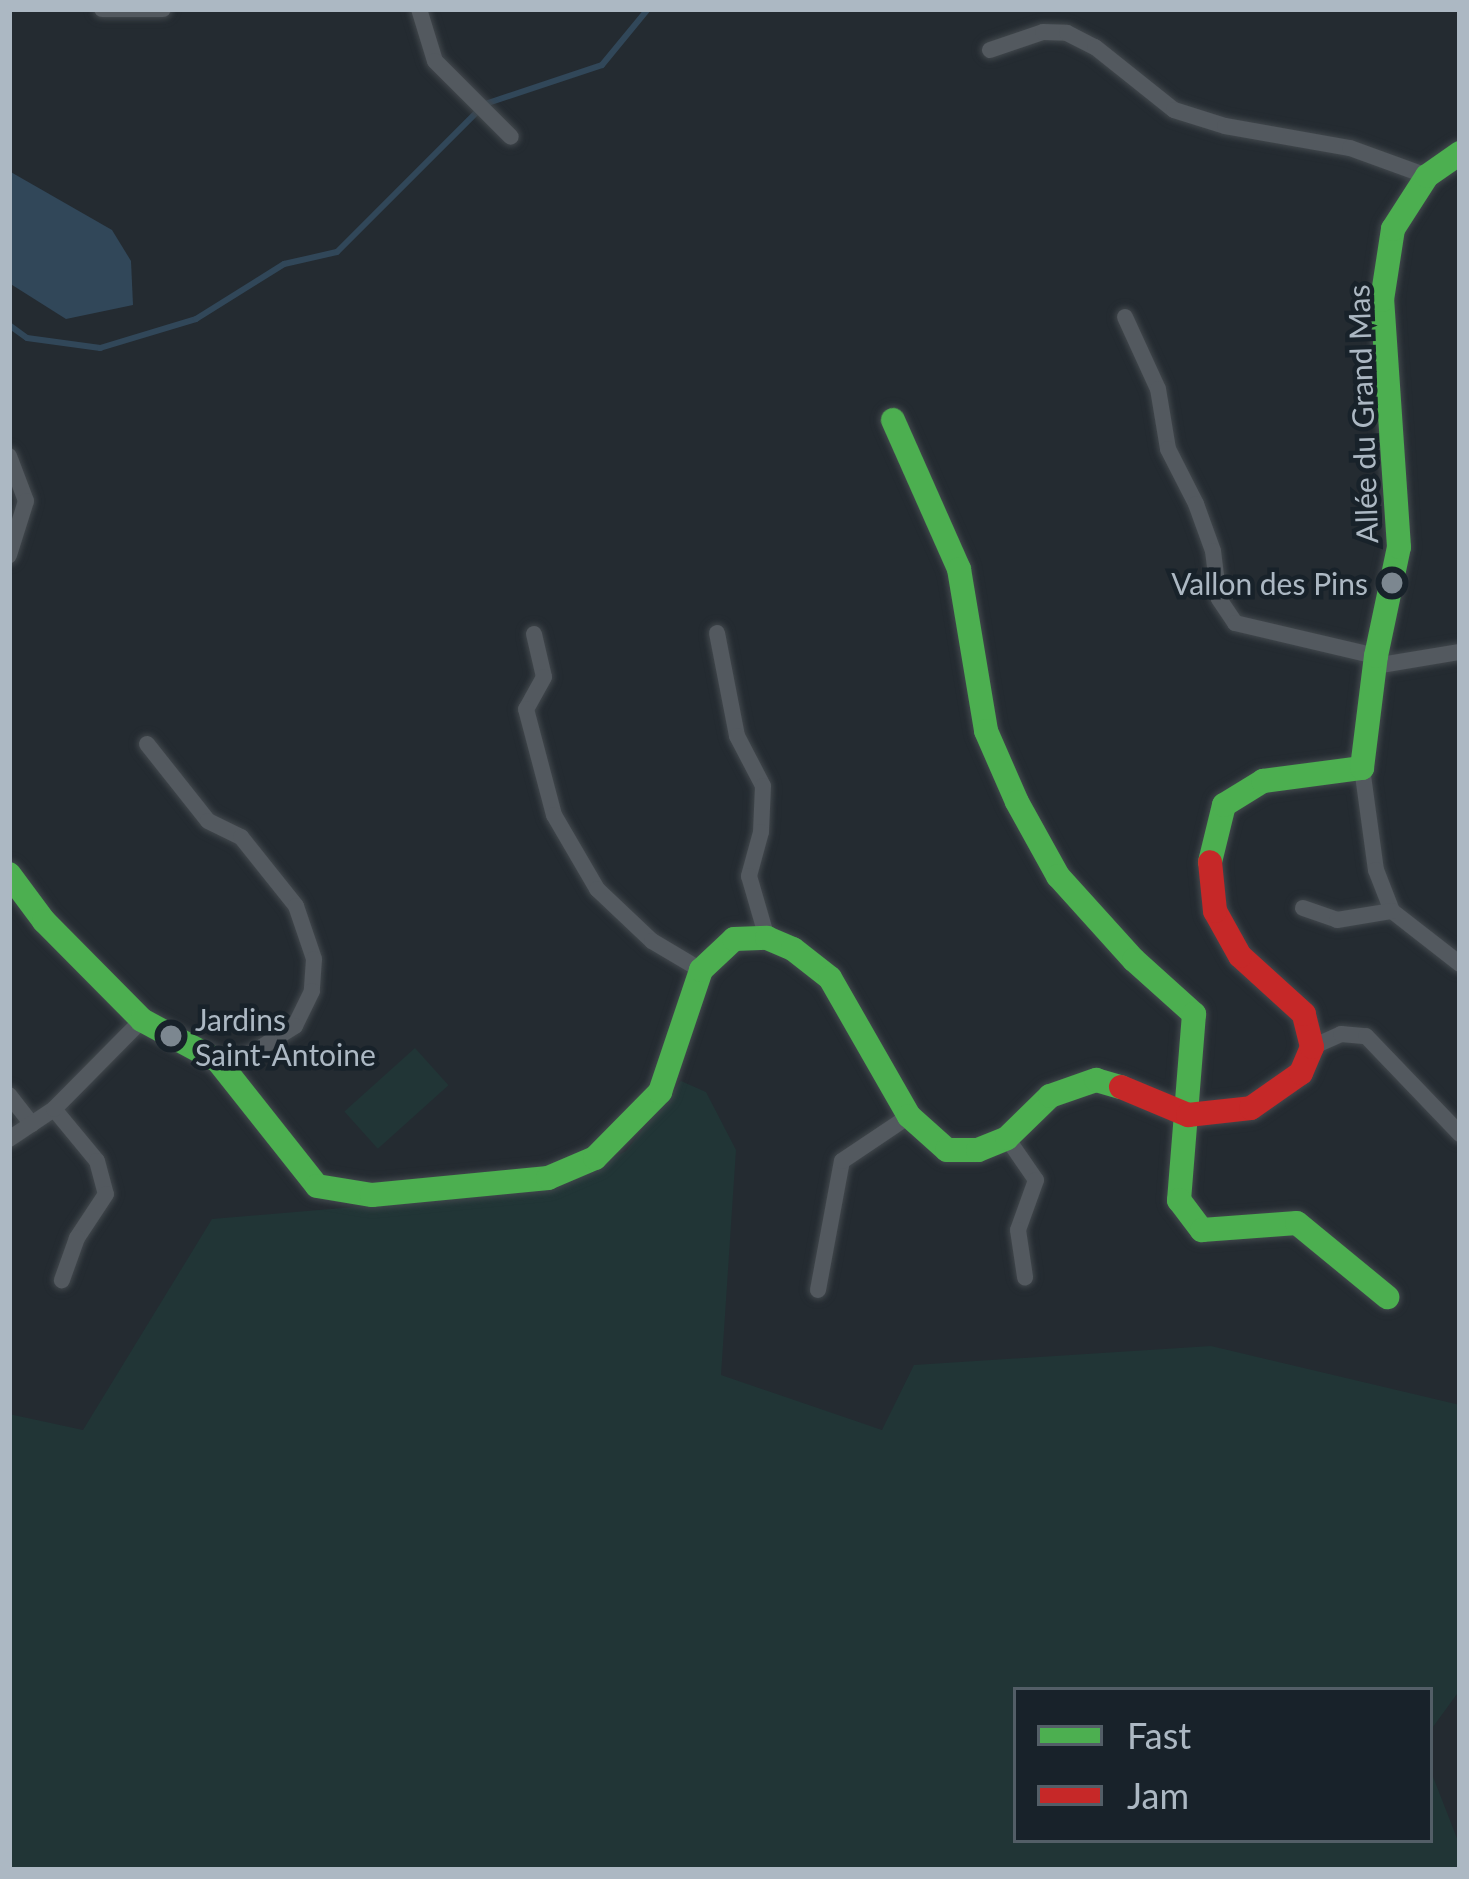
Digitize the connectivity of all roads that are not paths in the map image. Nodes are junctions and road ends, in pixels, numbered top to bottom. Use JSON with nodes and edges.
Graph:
{"nodes":[{"id":1,"x":102,"y":9,"type":"edge"},
{"id":2,"x":163,"y":9,"type":"edge"},
{"id":3,"x":419,"y":9,"type":"edge"},
{"id":4,"x":990,"y":50,"type":"dead end"},
{"id":5,"x":511,"y":137,"type":"dead end"},
{"id":6,"x":1460,"y":153,"type":"edge"},
{"id":7,"x":1427,"y":176,"type":"junction"},
{"id":8,"x":1125,"y":316,"type":"dead end"},
{"id":9,"x":893,"y":420,"type":"dead end"},
{"id":10,"x":9,"y":455,"type":"edge"},
{"id":11,"x":9,"y":555,"type":"edge"},
{"id":12,"x":717,"y":633,"type":"dead end"},
{"id":13,"x":534,"y":634,"type":"dead end"},
{"id":14,"x":1460,"y":652,"type":"edge"},
{"id":15,"x":1376,"y":661,"type":"junction"},
{"id":16,"x":147,"y":744,"type":"dead end"},
{"id":17,"x":1362,"y":768,"type":"junction"},
{"id":18,"x":9,"y":874,"type":"edge"},
{"id":19,"x":1303,"y":908,"type":"dead end"},
{"id":20,"x":1392,"y":911,"type":"junction"},
{"id":21,"x":767,"y":938,"type":"junction"},
{"id":22,"x":1460,"y":964,"type":"edge"},
{"id":23,"x":701,"y":970,"type":"junction"},
{"id":24,"x":142,"y":1020,"type":"junction"},
{"id":25,"x":1312,"y":1047,"type":"junction"},
{"id":26,"x":218,"y":1061,"type":"junction"},
{"id":27,"x":9,"y":1095,"type":"edge"},
{"id":28,"x":53,"y":1109,"type":"junction"},
{"id":29,"x":1188,"y":1115,"type":"junction"},
{"id":30,"x":909,"y":1116,"type":"junction"},
{"id":31,"x":32,"y":1124,"type":"junction"},
{"id":32,"x":1460,"y":1134,"type":"edge"},
{"id":33,"x":1007,"y":1138,"type":"junction"},
{"id":34,"x":9,"y":1139,"type":"edge"},
{"id":35,"x":1025,"y":1277,"type":"dead end"},
{"id":36,"x":62,"y":1280,"type":"dead end"},
{"id":37,"x":818,"y":1290,"type":"dead end"},
{"id":38,"x":1387,"y":1298,"type":"dead end"}],
"edges":[{"from":1,"to":2,"type":"street"},
{"from":3,"to":5,"type":"street"},
{"from":4,"to":7,"type":"street"},
{"from":6,"to":7,"type":"street","name":"Allée du Grand Mas"},
{"from":7,"to":15,"type":"street","name":"Allée du Grand Mas"},
{"from":8,"to":15,"type":"street"},
{"from":9,"to":29,"type":"street"},
{"from":10,"to":11,"type":"street"},
{"from":12,"to":21,"type":"street"},
{"from":13,"to":23,"type":"street"},
{"from":14,"to":15,"type":"street"},
{"from":15,"to":17,"type":"street","name":"Allée du Grand Mas"},
{"from":16,"to":26,"type":"street"},
{"from":17,"to":20,"type":"street"},
{"from":17,"to":25,"type":"street"},
{"from":18,"to":24,"type":"street"},
{"from":19,"to":20,"type":"street"},
{"from":20,"to":22,"type":"street"},
{"from":21,"to":23,"type":"street"},
{"from":21,"to":30,"type":"street"},
{"from":23,"to":26,"type":"street"},
{"from":24,"to":26,"type":"street"},
{"from":24,"to":28,"type":"street"},
{"from":25,"to":29,"type":"street"},
{"from":25,"to":32,"type":"street"},
{"from":27,"to":31,"type":"street"},
{"from":28,"to":31,"type":"street"},
{"from":28,"to":36,"type":"street"},
{"from":29,"to":33,"type":"street"},
{"from":29,"to":38,"type":"street"},
{"from":30,"to":33,"type":"street"},
{"from":30,"to":37,"type":"street"},
{"from":31,"to":34,"type":"street"},
{"from":33,"to":35,"type":"street"}]}
